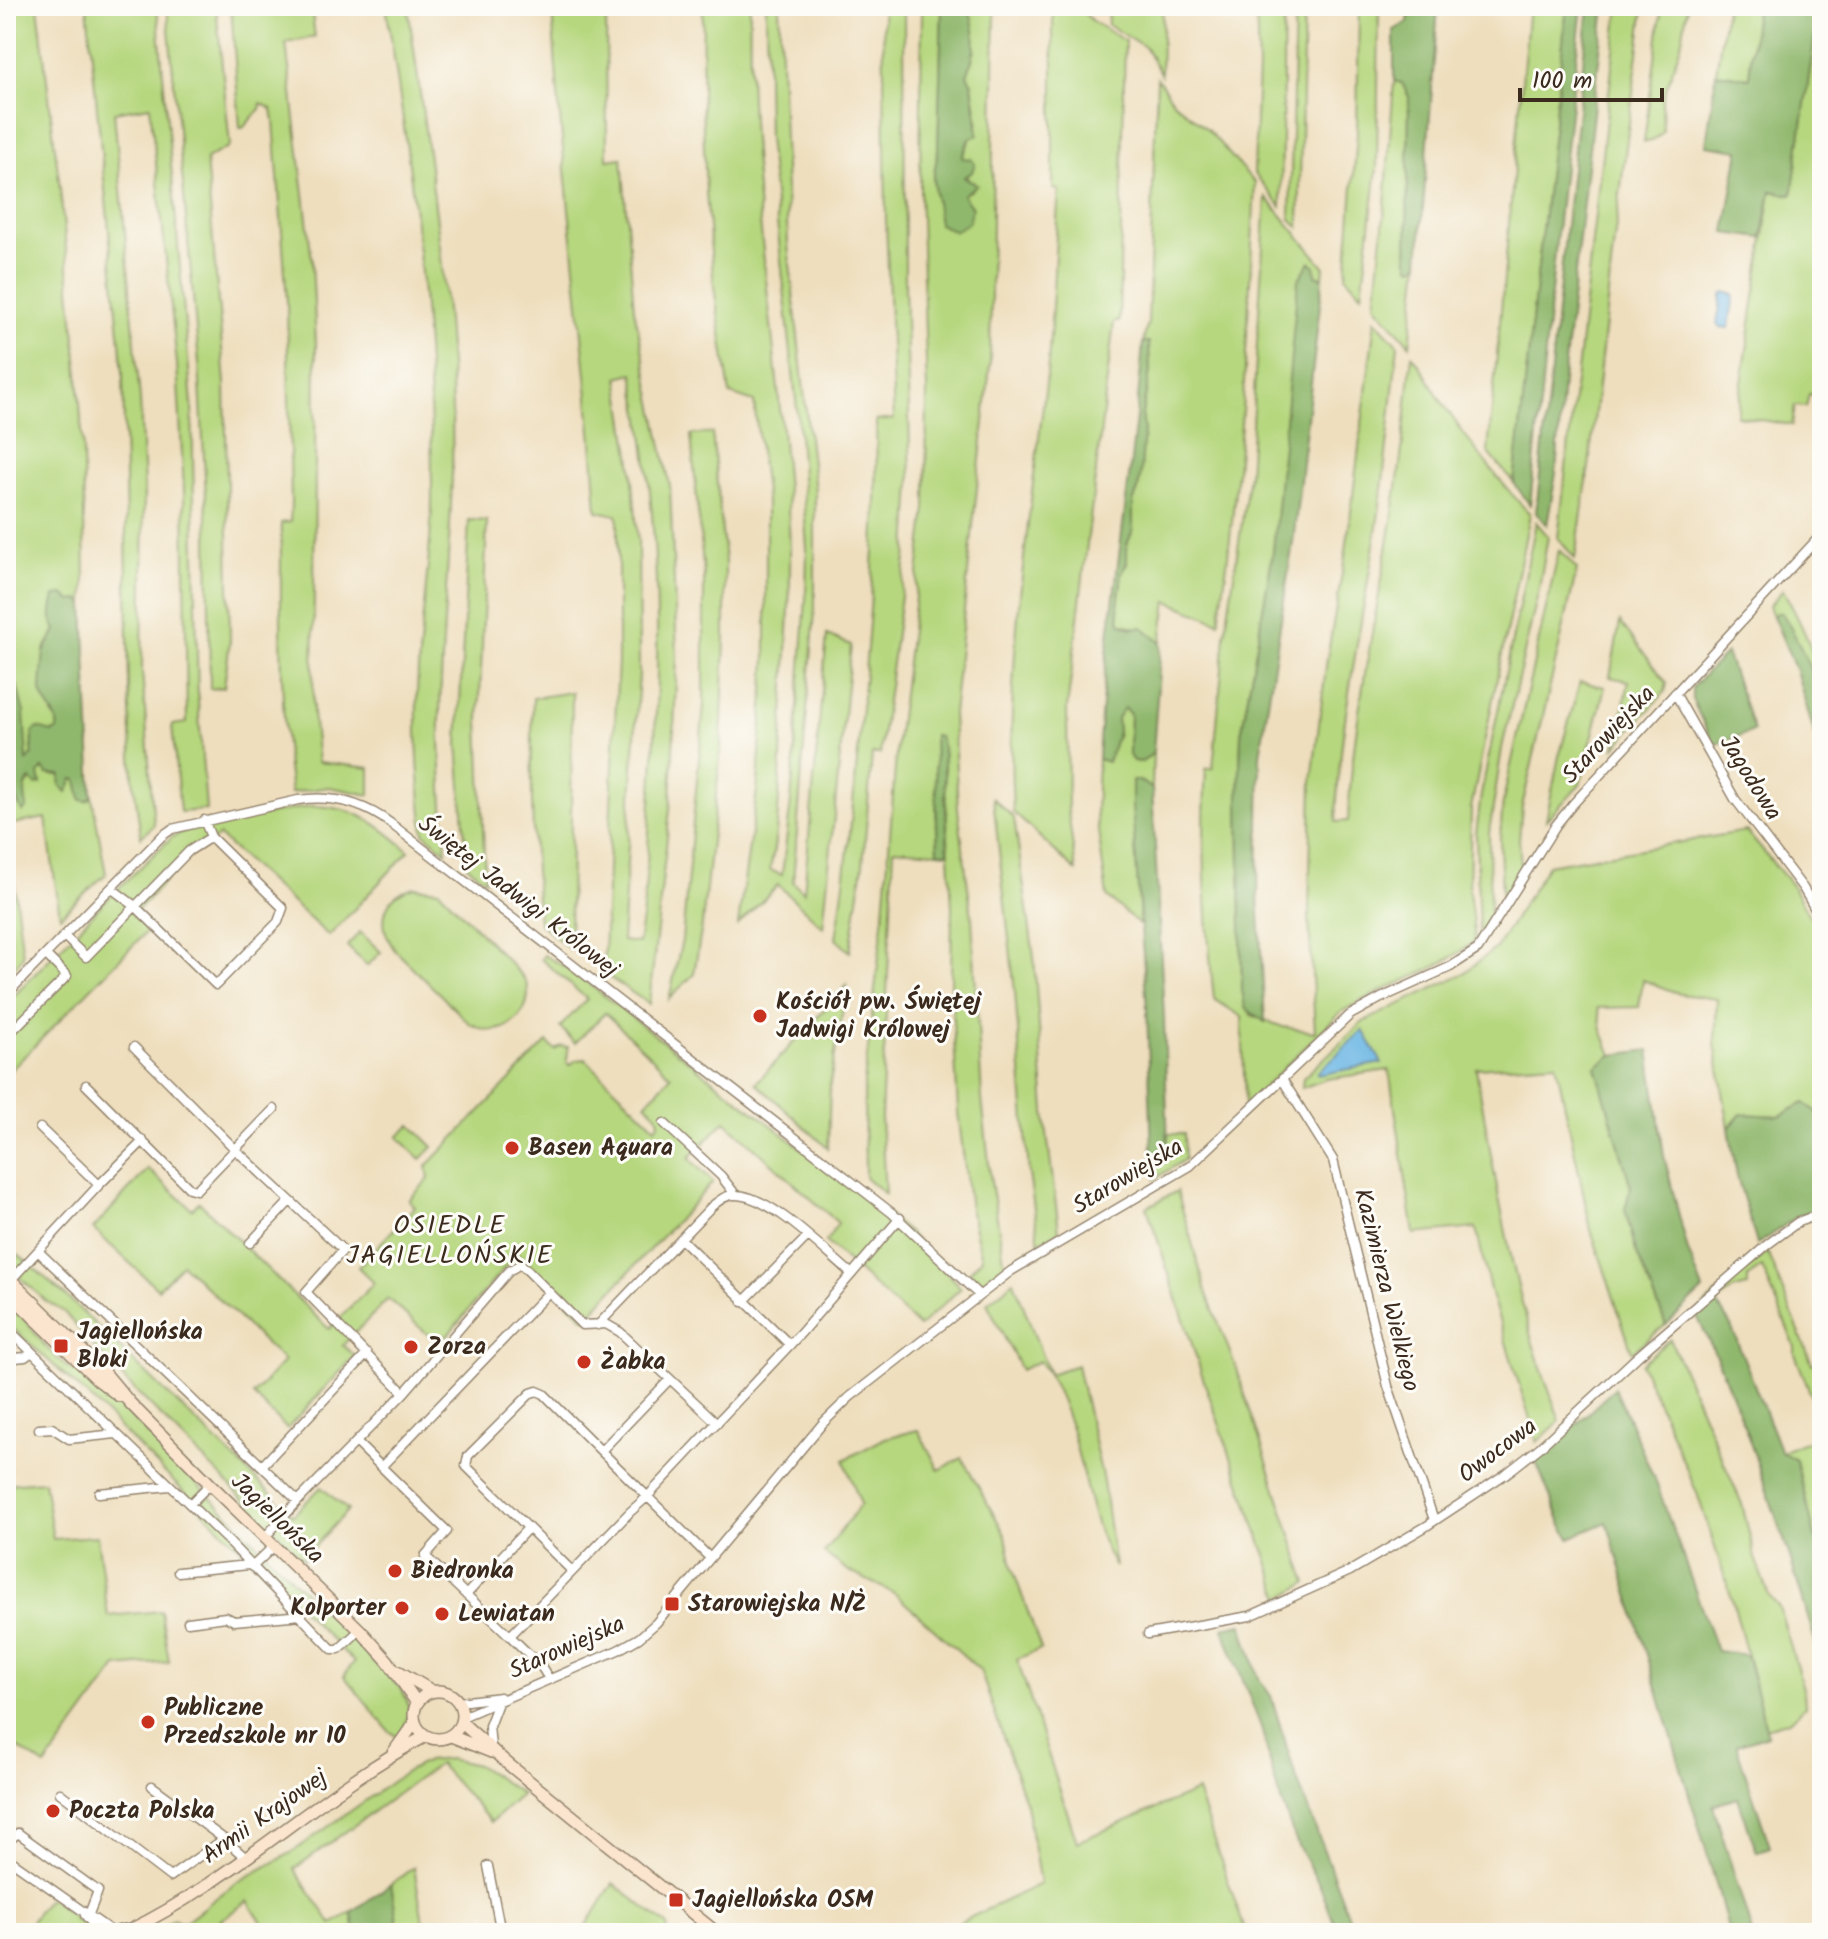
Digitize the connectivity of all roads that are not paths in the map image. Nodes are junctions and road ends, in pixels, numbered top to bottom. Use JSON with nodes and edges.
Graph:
{"nodes":[{"id":1,"x":1822,"y":534,"type":"edge"},
{"id":2,"x":1675,"y":693,"type":"junction"},
{"id":3,"x":204,"y":820,"type":"junction"},
{"id":4,"x":211,"y":837,"type":"junction"},
{"id":5,"x":111,"y":888,"type":"junction"},
{"id":6,"x":135,"y":906,"type":"junction"},
{"id":7,"x":1822,"y":921,"type":"edge"},
{"id":8,"x":64,"y":936,"type":"junction"},
{"id":9,"x":46,"y":955,"type":"junction"},
{"id":10,"x":6,"y":995,"type":"edge"},
{"id":11,"x":8,"y":1031,"type":"edge"},
{"id":12,"x":134,"y":1047,"type":"dead end"},
{"id":13,"x":1282,"y":1079,"type":"junction"},
{"id":14,"x":86,"y":1085,"type":"dead end"},
{"id":15,"x":274,"y":1109,"type":"dead end"},
{"id":16,"x":664,"y":1123,"type":"dead end"},
{"id":17,"x":40,"y":1128,"type":"dead end"},
{"id":18,"x":143,"y":1141,"type":"junction"},
{"id":19,"x":236,"y":1150,"type":"junction"},
{"id":20,"x":99,"y":1185,"type":"junction"},
{"id":21,"x":735,"y":1194,"type":"junction"},
{"id":22,"x":290,"y":1201,"type":"junction"},
{"id":23,"x":1822,"y":1213,"type":"edge"},
{"id":24,"x":900,"y":1218,"type":"junction"},
{"id":25,"x":807,"y":1237,"type":"junction"},
{"id":26,"x":681,"y":1239,"type":"junction"},
{"id":27,"x":250,"y":1243,"type":"dead end"},
{"id":28,"x":39,"y":1252,"type":"junction"},
{"id":29,"x":852,"y":1274,"type":"junction"},
{"id":30,"x":7,"y":1283,"type":"edge"},
{"id":31,"x":549,"y":1292,"type":"junction"},
{"id":32,"x":979,"y":1295,"type":"junction"},
{"id":33,"x":743,"y":1302,"type":"junction"},
{"id":34,"x":598,"y":1325,"type":"junction"},
{"id":35,"x":6,"y":1327,"type":"edge"},
{"id":36,"x":790,"y":1345,"type":"junction"},
{"id":37,"x":32,"y":1352,"type":"junction"},
{"id":38,"x":367,"y":1354,"type":"junction"},
{"id":39,"x":6,"y":1359,"type":"edge"},
{"id":40,"x":670,"y":1379,"type":"junction"},
{"id":41,"x":404,"y":1393,"type":"junction"},
{"id":42,"x":717,"y":1423,"type":"junction"},
{"id":43,"x":39,"y":1429,"type":"dead end"},
{"id":44,"x":116,"y":1434,"type":"junction"},
{"id":45,"x":356,"y":1442,"type":"junction"},
{"id":46,"x":601,"y":1451,"type":"junction"},
{"id":47,"x":262,"y":1466,"type":"junction"},
{"id":48,"x":382,"y":1466,"type":"junction"},
{"id":49,"x":210,"y":1484,"type":"junction"},
{"id":50,"x":170,"y":1486,"type":"junction"},
{"id":51,"x":99,"y":1493,"type":"dead end"},
{"id":52,"x":647,"y":1497,"type":"junction"},
{"id":53,"x":298,"y":1501,"type":"junction"},
{"id":54,"x":190,"y":1504,"type":"junction"},
{"id":55,"x":1434,"y":1520,"type":"junction"},
{"id":56,"x":528,"y":1528,"type":"junction"},
{"id":57,"x":269,"y":1542,"type":"junction"},
{"id":58,"x":710,"y":1558,"type":"junction"},
{"id":59,"x":251,"y":1566,"type":"junction"},
{"id":60,"x":572,"y":1571,"type":"junction"},
{"id":61,"x":178,"y":1572,"type":"dead end"},
{"id":62,"x":466,"y":1595,"type":"junction"},
{"id":63,"x":302,"y":1615,"type":"junction"},
{"id":64,"x":188,"y":1622,"type":"dead end"},
{"id":65,"x":360,"y":1630,"type":"junction"},
{"id":66,"x":1148,"y":1634,"type":"dead end"},
{"id":67,"x":510,"y":1636,"type":"junction"},
{"id":68,"x":393,"y":1667,"type":"junction"},
{"id":69,"x":549,"y":1679,"type":"junction"},
{"id":70,"x":432,"y":1691,"type":"junction"},
{"id":71,"x":504,"y":1698,"type":"junction"},
{"id":72,"x":459,"y":1702,"type":"junction"},
{"id":73,"x":417,"y":1703,"type":"junction"},
{"id":74,"x":462,"y":1720,"type":"junction"},
{"id":75,"x":415,"y":1722,"type":"junction"},
{"id":76,"x":426,"y":1736,"type":"junction"},
{"id":77,"x":451,"y":1736,"type":"junction"},
{"id":78,"x":494,"y":1751,"type":"junction"},
{"id":79,"x":393,"y":1753,"type":"junction"},
{"id":80,"x":152,"y":1786,"type":"dead end"},
{"id":81,"x":60,"y":1793,"type":"dead end"},
{"id":82,"x":224,"y":1839,"type":"junction"},
{"id":83,"x":6,"y":1843,"type":"edge"},
{"id":84,"x":6,"y":1857,"type":"edge"},
{"id":85,"x":246,"y":1858,"type":"junction"},
{"id":86,"x":488,"y":1866,"type":"dead end"},
{"id":87,"x":79,"y":1909,"type":"junction"},
{"id":88,"x":89,"y":1914,"type":"junction"},
{"id":89,"x":161,"y":1915,"type":"junction"},
{"id":90,"x":130,"y":1932,"type":"edge"},
{"id":91,"x":100,"y":1933,"type":"edge"},
{"id":92,"x":114,"y":1933,"type":"edge"},
{"id":93,"x":142,"y":1933,"type":"edge"},
{"id":94,"x":501,"y":1933,"type":"edge"},
{"id":95,"x":717,"y":1933,"type":"edge"}],
"edges":[{"from":1,"to":2,"type":"street","name":"Starowiejska"},
{"from":2,"to":7,"type":"street","name":"Jagodowa"},
{"from":2,"to":13,"type":"street","name":"Starowiejska"},
{"from":3,"to":4,"type":"street"},
{"from":3,"to":5,"type":"street","name":"Świętej Jadwigi Królowej"},
{"from":3,"to":24,"type":"street","name":"Świętej Jadwigi Królowej"},
{"from":4,"to":6,"type":"street"},
{"from":4,"to":6,"type":"street"},
{"from":5,"to":6,"type":"street"},
{"from":5,"to":8,"type":"street","name":"Świętej Jadwigi Królowej"},
{"from":6,"to":8,"type":"street"},
{"from":8,"to":9,"type":"street","name":"Świętej Jadwigi Królowej"},
{"from":9,"to":10,"type":"street","name":"Świętej Jadwigi Królowej"},
{"from":9,"to":11,"type":"street"},
{"from":12,"to":19,"type":"street"},
{"from":13,"to":32,"type":"street","name":"Starowiejska"},
{"from":13,"to":55,"type":"street","name":"Kazimierza Wielkiego"},
{"from":14,"to":18,"type":"street"},
{"from":15,"to":19,"type":"street"},
{"from":16,"to":21,"type":"street"},
{"from":17,"to":20,"type":"street"},
{"from":18,"to":19,"type":"street"},
{"from":18,"to":20,"type":"street"},
{"from":19,"to":22,"type":"street"},
{"from":20,"to":28,"type":"street"},
{"from":21,"to":25,"type":"street"},
{"from":21,"to":26,"type":"street"},
{"from":22,"to":27,"type":"street"},
{"from":22,"to":38,"type":"street"},
{"from":23,"to":55,"type":"street","name":"Owocowa"},
{"from":24,"to":29,"type":"street"},
{"from":24,"to":32,"type":"street","name":"Świętej Jadwigi Królowej"},
{"from":25,"to":29,"type":"street"},
{"from":25,"to":33,"type":"street"},
{"from":26,"to":33,"type":"street"},
{"from":26,"to":34,"type":"street"},
{"from":28,"to":30,"type":"street"},
{"from":28,"to":47,"type":"street"},
{"from":29,"to":36,"type":"street"},
{"from":30,"to":49,"type":"street","name":"Jagiellońska"},
{"from":31,"to":34,"type":"street"},
{"from":31,"to":41,"type":"street"},
{"from":31,"to":48,"type":"street"},
{"from":32,"to":58,"type":"street","name":"Starowiejska"},
{"from":33,"to":36,"type":"street"},
{"from":34,"to":40,"type":"street"},
{"from":35,"to":37,"type":"street"},
{"from":36,"to":42,"type":"street"},
{"from":37,"to":39,"type":"street"},
{"from":37,"to":44,"type":"street"},
{"from":38,"to":41,"type":"street"},
{"from":38,"to":47,"type":"street"},
{"from":40,"to":42,"type":"street"},
{"from":40,"to":46,"type":"street"},
{"from":41,"to":45,"type":"street"},
{"from":42,"to":52,"type":"street"},
{"from":43,"to":44,"type":"street"},
{"from":44,"to":50,"type":"street"},
{"from":45,"to":48,"type":"street"},
{"from":45,"to":53,"type":"street"},
{"from":46,"to":52,"type":"street"},
{"from":46,"to":56,"type":"street"},
{"from":47,"to":53,"type":"street"},
{"from":48,"to":62,"type":"street"},
{"from":49,"to":54,"type":"street"},
{"from":49,"to":57,"type":"street","name":"Jagiellońska"},
{"from":50,"to":51,"type":"street"},
{"from":50,"to":54,"type":"street"},
{"from":52,"to":58,"type":"street"},
{"from":52,"to":60,"type":"street"},
{"from":53,"to":57,"type":"street"},
{"from":54,"to":59,"type":"street"},
{"from":55,"to":66,"type":"street","name":"Owocowa"},
{"from":56,"to":60,"type":"street"},
{"from":56,"to":62,"type":"street"},
{"from":57,"to":59,"type":"street"},
{"from":57,"to":65,"type":"street","name":"Jagiellońska"},
{"from":58,"to":69,"type":"street","name":"Starowiejska"},
{"from":59,"to":61,"type":"street"},
{"from":59,"to":63,"type":"street"},
{"from":60,"to":67,"type":"street"},
{"from":62,"to":67,"type":"street"},
{"from":63,"to":64,"type":"street"},
{"from":63,"to":65,"type":"street"},
{"from":65,"to":68,"type":"street","name":"Jagiellońska"},
{"from":67,"to":69,"type":"street"},
{"from":68,"to":70,"type":"street","name":"Jagiellońska"},
{"from":68,"to":73,"type":"street","name":"Jagiellońska"},
{"from":69,"to":71,"type":"street","name":"Starowiejska"},
{"from":70,"to":72,"type":"street"},
{"from":70,"to":73,"type":"street"},
{"from":71,"to":72,"type":"street"},
{"from":71,"to":74,"type":"street","name":"Starowiejska"},
{"from":71,"to":78,"type":"street"},
{"from":72,"to":74,"type":"street"},
{"from":73,"to":75,"type":"street"},
{"from":74,"to":77,"type":"street"},
{"from":74,"to":78,"type":"street"},
{"from":75,"to":76,"type":"street"},
{"from":75,"to":79,"type":"street","name":"Armii Krajowej"},
{"from":76,"to":77,"type":"street"},
{"from":76,"to":79,"type":"street","name":"Armii Krajowej"},
{"from":77,"to":78,"type":"street"},
{"from":78,"to":95,"type":"street"},
{"from":79,"to":85,"type":"street","name":"Armii Krajowej"},
{"from":80,"to":82,"type":"street"},
{"from":81,"to":82,"type":"street"},
{"from":82,"to":85,"type":"street"},
{"from":83,"to":88,"type":"street"},
{"from":84,"to":87,"type":"street"},
{"from":85,"to":89,"type":"street","name":"Armii Krajowej"},
{"from":86,"to":94,"type":"street"},
{"from":87,"to":88,"type":"street"},
{"from":87,"to":91,"type":"street"},
{"from":88,"to":92,"type":"street"},
{"from":89,"to":90,"type":"street","name":"Armii Krajowej"},
{"from":89,"to":93,"type":"street","name":"Armii Krajowej"},
{"from":90,"to":92,"type":"street","name":"Armii Krajowej"}]}
